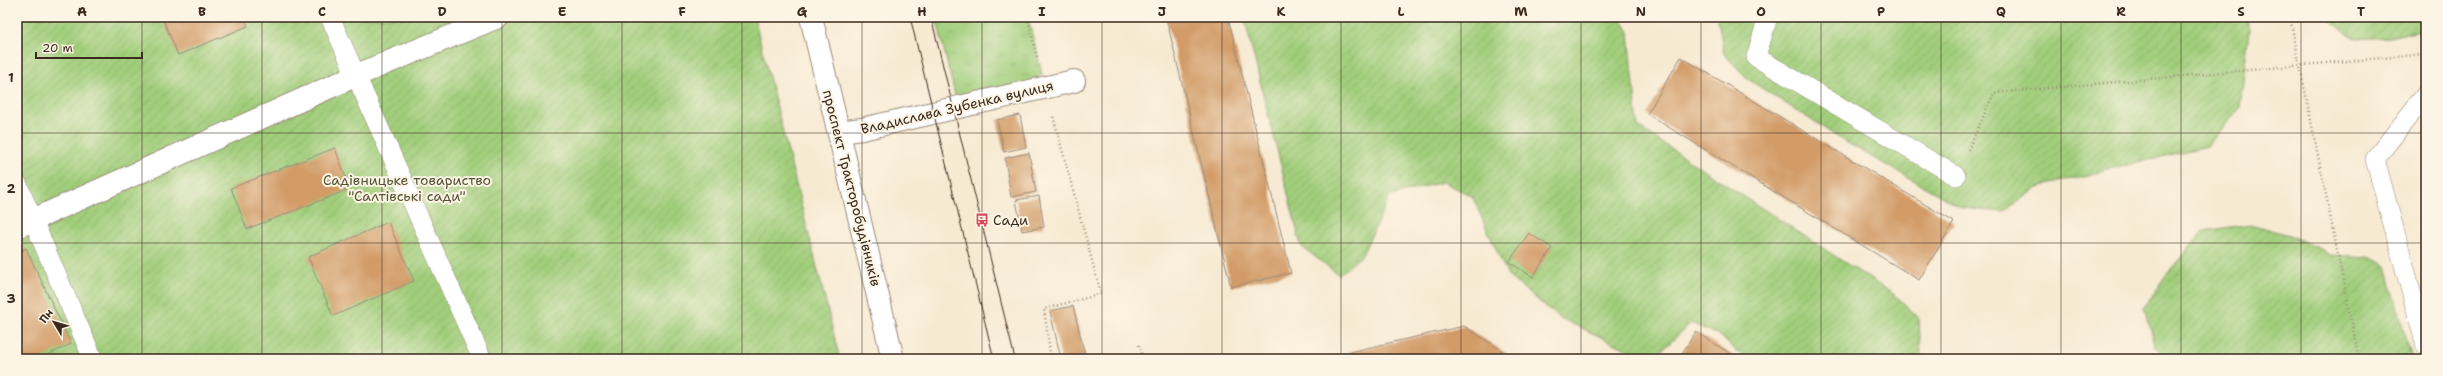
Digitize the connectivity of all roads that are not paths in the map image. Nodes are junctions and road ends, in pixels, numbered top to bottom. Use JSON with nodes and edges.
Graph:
{"nodes":[{"id":1,"x":330,"y":17,"type":"edge"},
{"id":2,"x":498,"y":17,"type":"edge"},
{"id":3,"x":811,"y":17,"type":"edge"},
{"id":4,"x":1768,"y":17,"type":"edge"},
{"id":5,"x":357,"y":75,"type":"junction"},
{"id":6,"x":1074,"y":81,"type":"dead end"},
{"id":7,"x":2426,"y":94,"type":"edge"},
{"id":8,"x":839,"y":132,"type":"junction"},
{"id":9,"x":1956,"y":176,"type":"road end"},
{"id":10,"x":17,"y":183,"type":"edge"},
{"id":11,"x":25,"y":223,"type":"edge"},
{"id":12,"x":2426,"y":346,"type":"edge"},
{"id":13,"x":93,"y":359,"type":"edge"},
{"id":14,"x":482,"y":359,"type":"edge"},
{"id":15,"x":894,"y":359,"type":"edge"}],
"edges":[{"from":1,"to":5,"type":"lane"},
{"from":2,"to":5,"type":"street"},
{"from":3,"to":8,"type":"street","name":"проспект Тракторобудівників"},
{"from":4,"to":9,"type":"lane"},
{"from":5,"to":11,"type":"street"},
{"from":5,"to":14,"type":"lane"},
{"from":6,"to":8,"type":"street","name":"Владислава Зубенка вулиця"},
{"from":7,"to":12,"type":"lane"},
{"from":8,"to":15,"type":"street","name":"проспект Тракторобудівників"},
{"from":10,"to":11,"type":"lane"},
{"from":11,"to":13,"type":"lane"}]}
